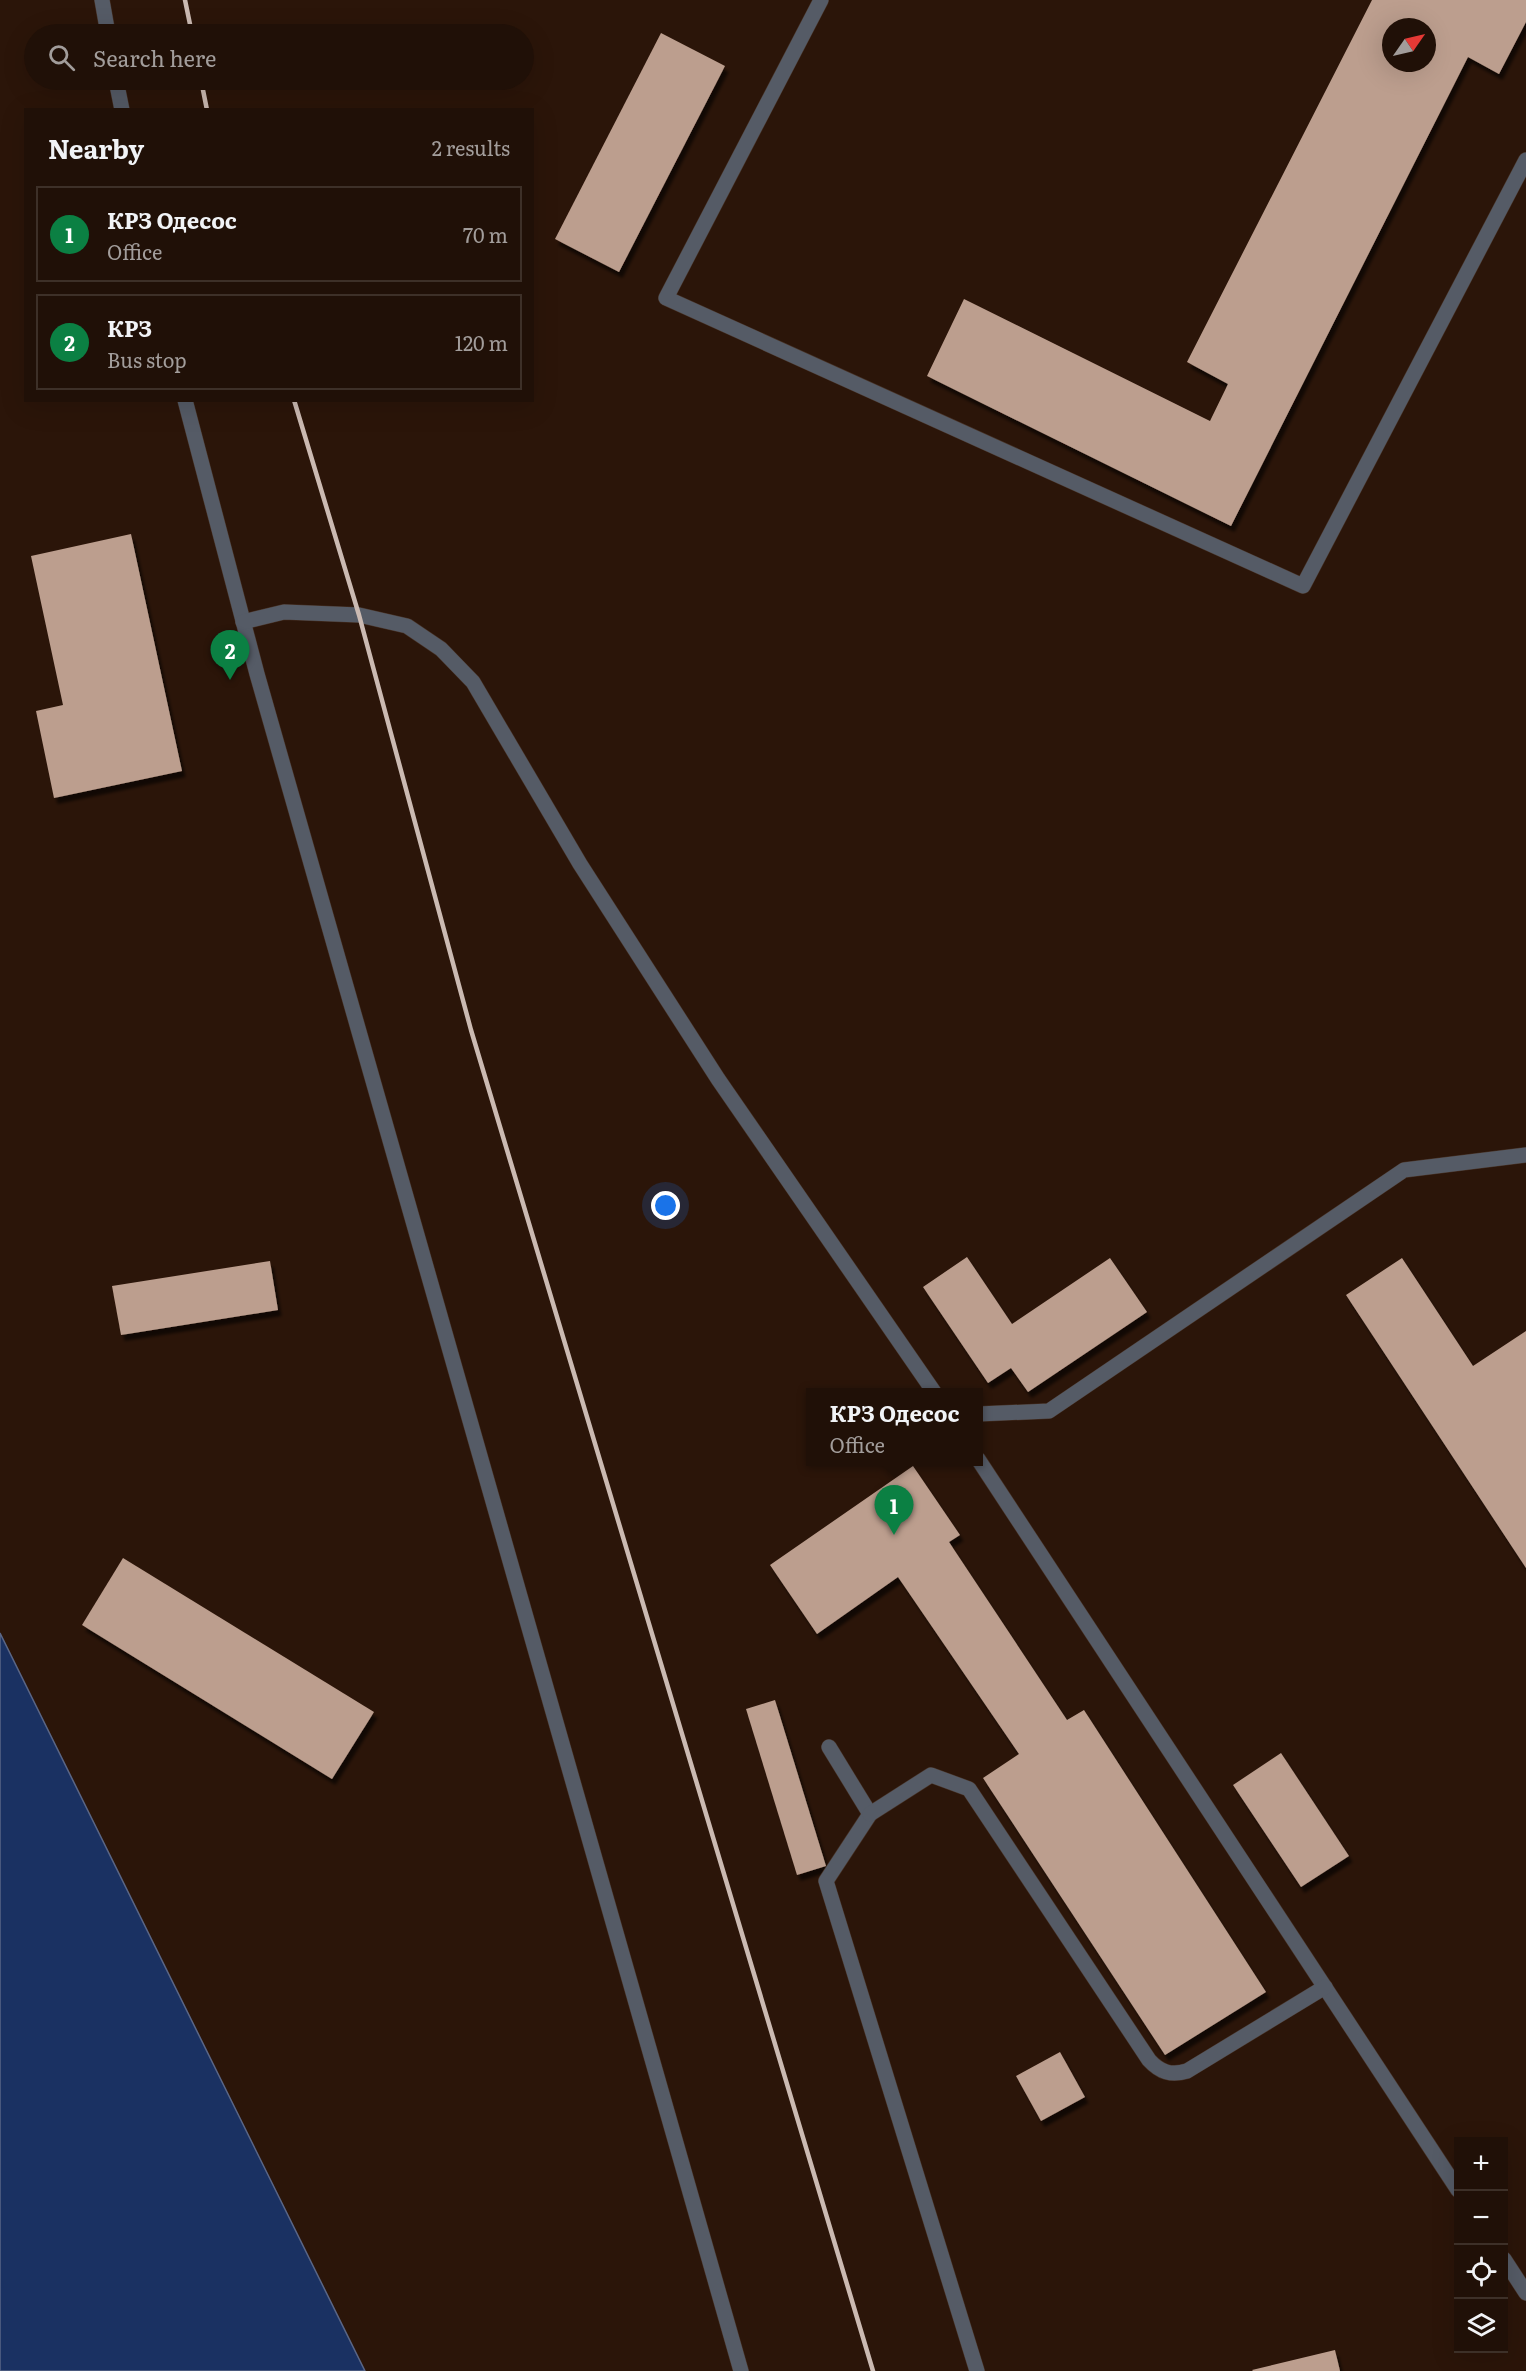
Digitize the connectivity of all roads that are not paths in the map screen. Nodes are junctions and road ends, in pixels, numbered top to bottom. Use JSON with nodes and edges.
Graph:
{"nodes":[{"id":1,"x":102,"y":0,"type":"edge"},
{"id":2,"x":821,"y":0,"type":"edge"},
{"id":3,"x":106,"y":24,"type":"edge"},
{"id":4,"x":118,"y":90,"type":"edge"},
{"id":5,"x":122,"y":108,"type":"edge"},
{"id":6,"x":1526,"y":160,"type":"edge"},
{"id":7,"x":186,"y":402,"type":"edge"},
{"id":8,"x":243,"y":622,"type":"junction"},
{"id":9,"x":1526,"y":1155,"type":"edge"},
{"id":10,"x":931,"y":1388,"type":"edge"},
{"id":11,"x":983,"y":1414,"type":"edge"},
{"id":12,"x":983,"y":1466,"type":"edge"},
{"id":13,"x":829,"y":1747,"type":"dead end"},
{"id":14,"x":870,"y":1814,"type":"junction"},
{"id":15,"x":1324,"y":1987,"type":"junction"},
{"id":16,"x":1454,"y":2184,"type":"edge"},
{"id":17,"x":1508,"y":2266,"type":"edge"},
{"id":18,"x":1526,"y":2293,"type":"edge"},
{"id":19,"x":741,"y":2371,"type":"edge"},
{"id":20,"x":977,"y":2371,"type":"edge"}],
"edges":[{"from":1,"to":3,"type":"street"},
{"from":2,"to":6,"type":"street"},
{"from":4,"to":5,"type":"street"},
{"from":7,"to":8,"type":"street"},
{"from":8,"to":10,"type":"street"},
{"from":8,"to":19,"type":"street"},
{"from":9,"to":11,"type":"street"},
{"from":12,"to":15,"type":"street"},
{"from":13,"to":14,"type":"street"},
{"from":14,"to":15,"type":"street"},
{"from":14,"to":20,"type":"street"},
{"from":15,"to":16,"type":"street"},
{"from":17,"to":18,"type":"street"}]}
